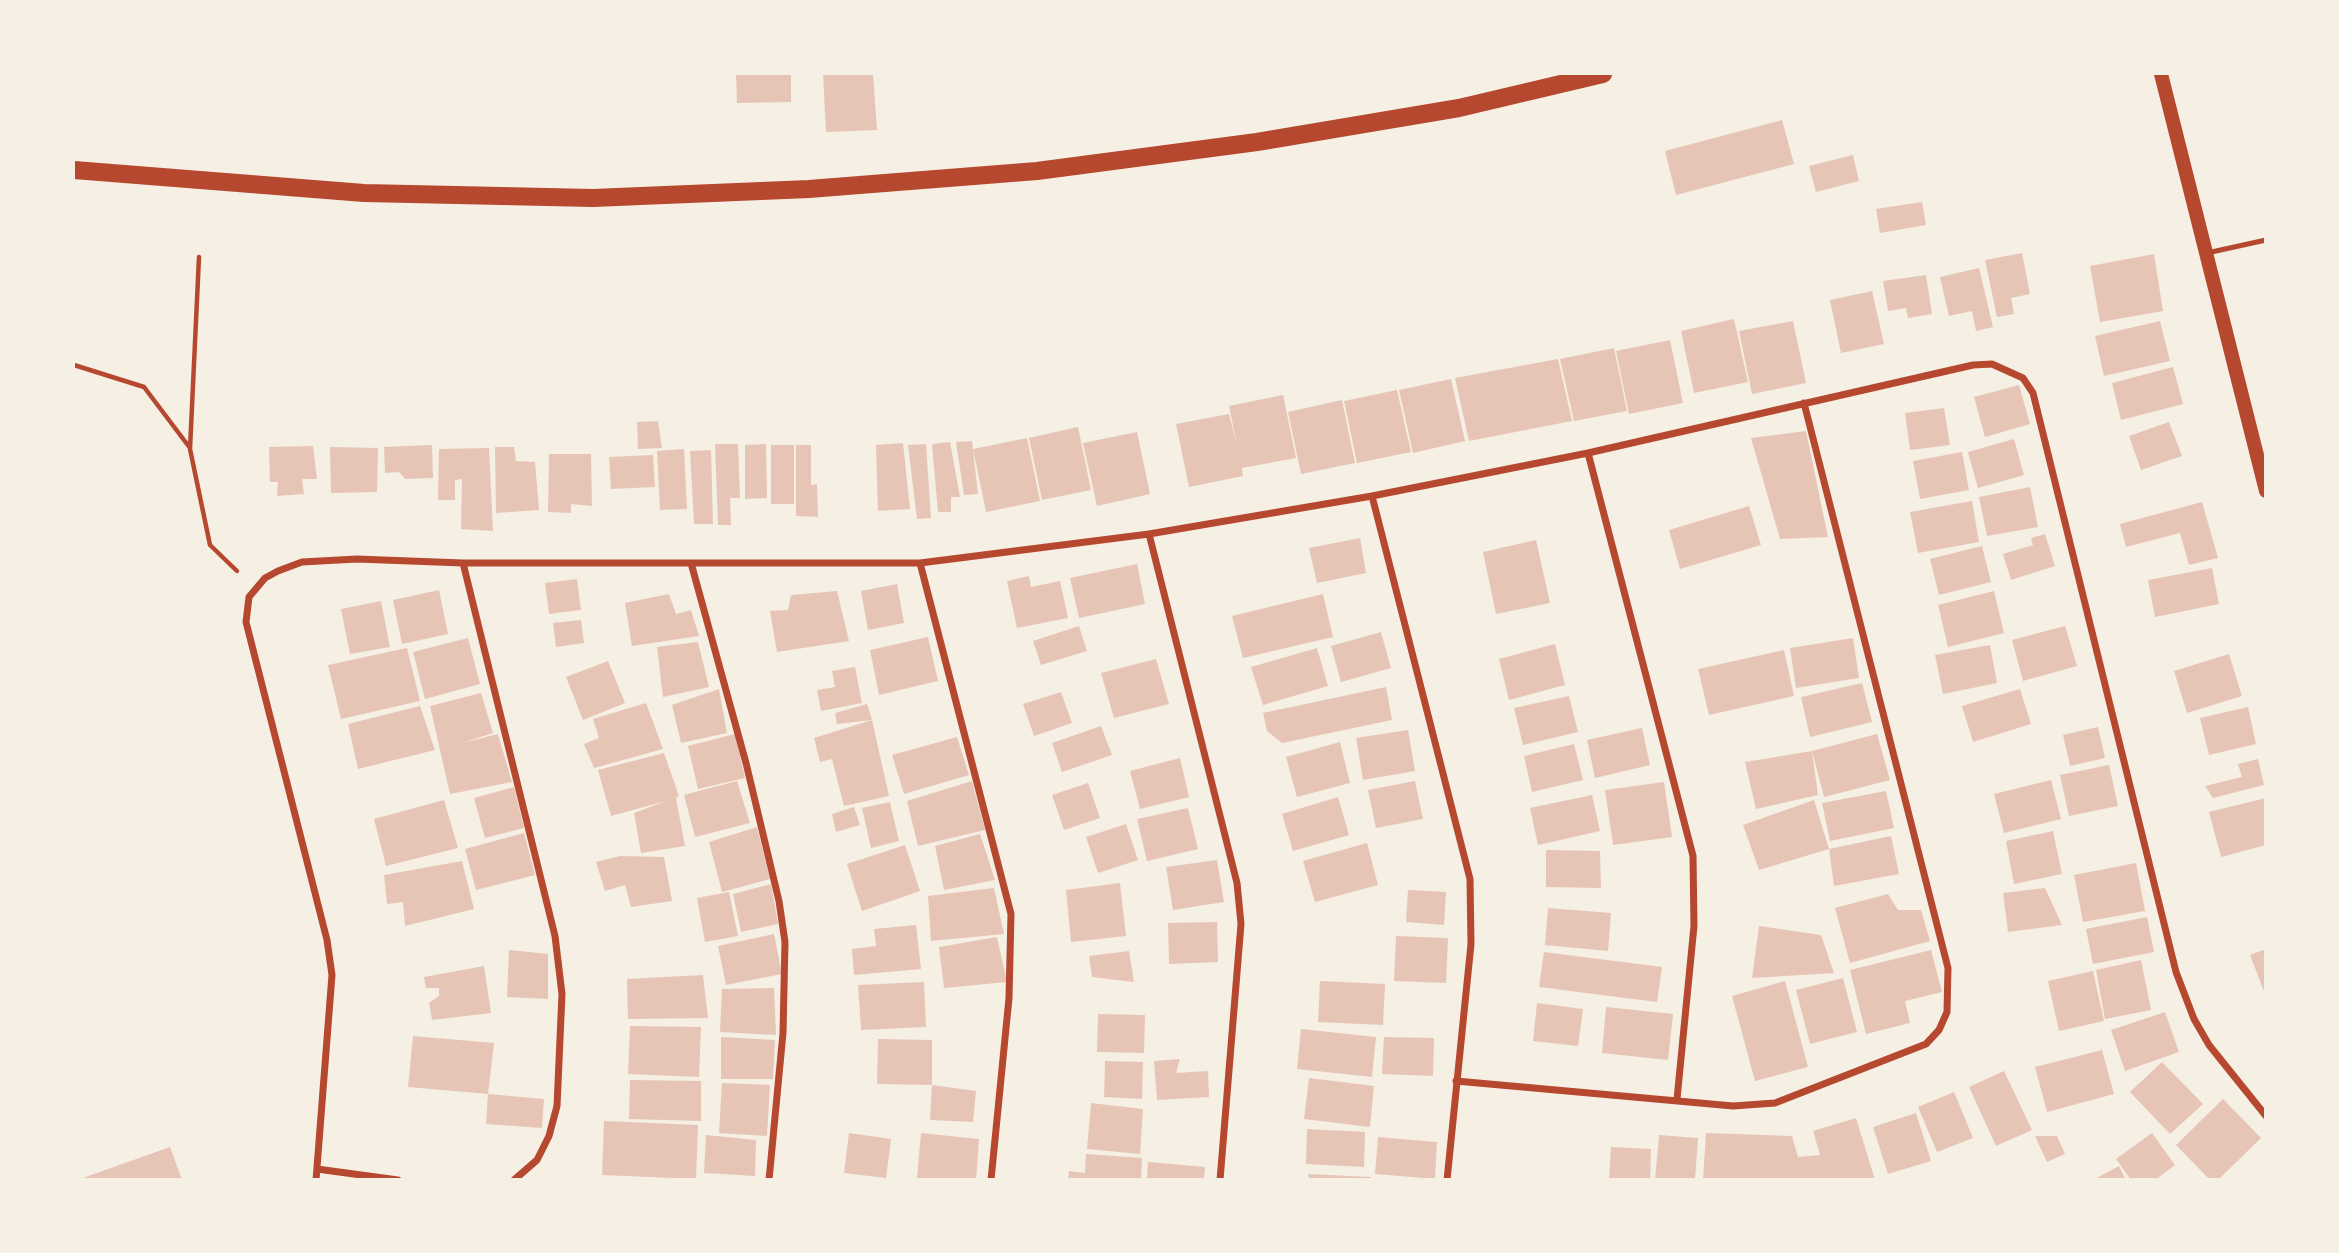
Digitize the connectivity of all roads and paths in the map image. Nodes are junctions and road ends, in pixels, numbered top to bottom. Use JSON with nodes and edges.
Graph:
{"nodes":[{"id":1,"x":1603,"y":74,"type":"edge"},
{"id":2,"x":2161,"y":74,"type":"edge"},
{"id":3,"x":74,"y":170,"type":"edge"},
{"id":4,"x":2266,"y":240,"type":"edge"},
{"id":5,"x":2204,"y":254,"type":"junction"},
{"id":6,"x":199,"y":257,"type":"dead end"},
{"id":7,"x":74,"y":365,"type":"edge"},
{"id":8,"x":1804,"y":403,"type":"junction"},
{"id":9,"x":190,"y":449,"type":"junction"},
{"id":10,"x":1588,"y":453,"type":"junction"},
{"id":11,"x":2266,"y":491,"type":"edge"},
{"id":12,"x":1372,"y":496,"type":"junction"},
{"id":13,"x":1149,"y":534,"type":"junction"},
{"id":14,"x":463,"y":563,"type":"junction"},
{"id":15,"x":691,"y":563,"type":"junction"},
{"id":16,"x":920,"y":563,"type":"junction"},
{"id":17,"x":256,"y":589,"type":"junction"},
{"id":18,"x":1456,"y":1081,"type":"junction"},
{"id":19,"x":1677,"y":1099,"type":"junction"},
{"id":20,"x":2266,"y":1116,"type":"edge"},
{"id":21,"x":317,"y":1169,"type":"junction"},
{"id":22,"x":316,"y":1180,"type":"edge"},
{"id":23,"x":398,"y":1180,"type":"edge"},
{"id":24,"x":514,"y":1180,"type":"edge"},
{"id":25,"x":769,"y":1180,"type":"edge"},
{"id":26,"x":991,"y":1180,"type":"edge"},
{"id":27,"x":1220,"y":1180,"type":"edge"},
{"id":28,"x":1447,"y":1180,"type":"edge"}],
"edges":[{"from":1,"to":3,"type":"main road"},
{"from":2,"to":5,"type":"main road"},
{"from":4,"to":5,"type":"lane"},
{"from":5,"to":11,"type":"main road"},
{"from":6,"to":9,"type":"path"},
{"from":7,"to":9,"type":"path"},
{"from":8,"to":10,"type":"street"},
{"from":8,"to":19,"type":"street"},
{"from":8,"to":20,"type":"street"},
{"from":9,"to":17,"type":"path"},
{"from":10,"to":12,"type":"street"},
{"from":10,"to":19,"type":"street"},
{"from":12,"to":13,"type":"street"},
{"from":12,"to":18,"type":"street"},
{"from":13,"to":16,"type":"street"},
{"from":13,"to":27,"type":"street"},
{"from":14,"to":15,"type":"street"},
{"from":14,"to":17,"type":"street"},
{"from":14,"to":24,"type":"street"},
{"from":15,"to":16,"type":"street"},
{"from":15,"to":25,"type":"street"},
{"from":16,"to":26,"type":"street"},
{"from":17,"to":21,"type":"street"},
{"from":18,"to":19,"type":"street"},
{"from":18,"to":28,"type":"street"},
{"from":21,"to":22,"type":"street"},
{"from":21,"to":23,"type":"street"}]}
